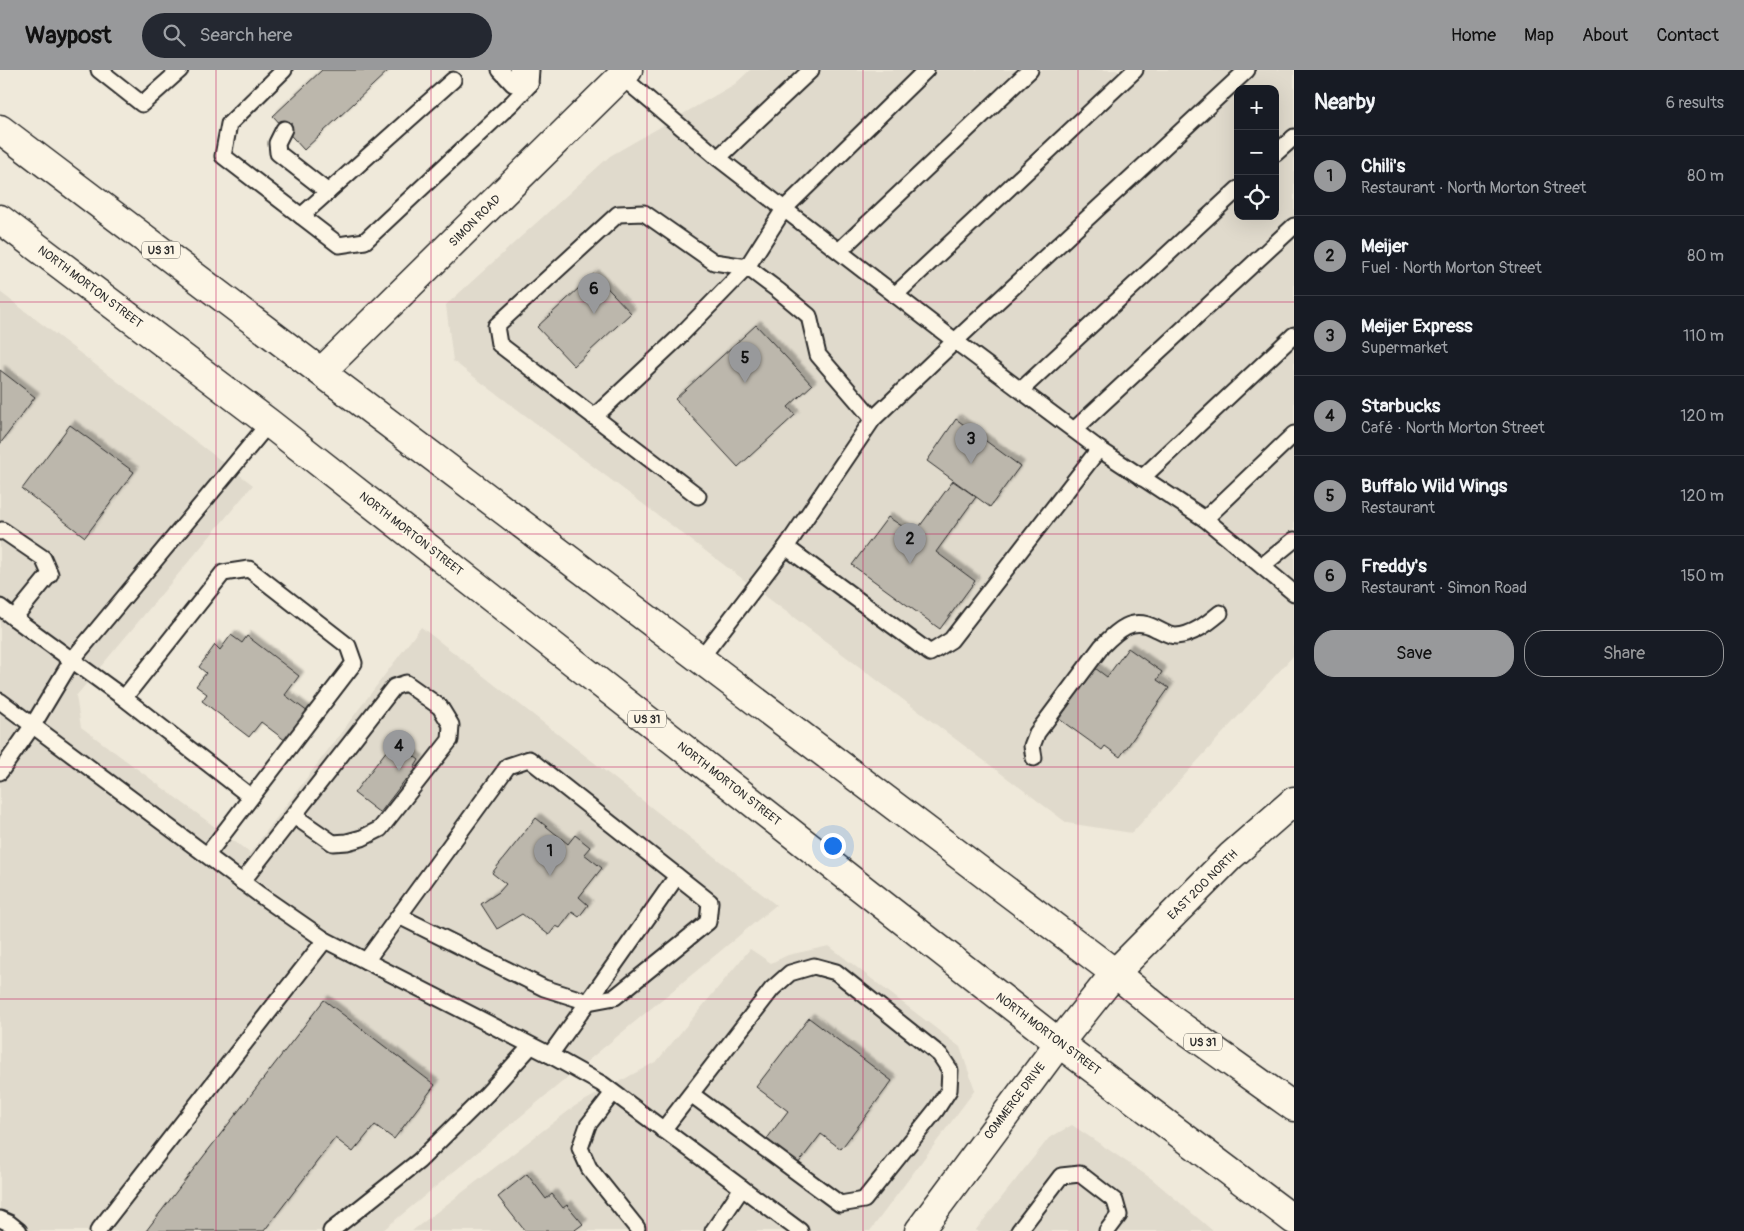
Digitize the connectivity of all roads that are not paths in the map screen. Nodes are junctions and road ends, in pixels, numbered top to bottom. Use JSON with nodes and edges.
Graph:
{"nodes":[{"id":1,"x":99,"y":70,"type":"edge"},
{"id":2,"x":180,"y":70,"type":"edge"},
{"id":3,"x":284,"y":70,"type":"edge"},
{"id":4,"x":500,"y":70,"type":"edge"},
{"id":5,"x":517,"y":70,"type":"edge"},
{"id":6,"x":811,"y":70,"type":"edge"},
{"id":7,"x":926,"y":70,"type":"edge"},
{"id":8,"x":1030,"y":70,"type":"edge"},
{"id":9,"x":1135,"y":70,"type":"edge"},
{"id":10,"x":1247,"y":70,"type":"edge"},
{"id":11,"x":621,"y":72,"type":"edge"},
{"id":12,"x":531,"y":77,"type":"edge"},
{"id":13,"x":453,"y":80,"type":"dead end"},
{"id":14,"x":0,"y":129,"type":"edge"},
{"id":15,"x":284,"y":129,"type":"dead end"},
{"id":16,"x":1294,"y":137,"type":"edge"},
{"id":17,"x":1279,"y":150,"type":"edge"},
{"id":18,"x":718,"y":158,"type":"junction"},
{"id":19,"x":328,"y":192,"type":"junction"},
{"id":20,"x":1234,"y":193,"type":"edge"},
{"id":21,"x":784,"y":209,"type":"junction"},
{"id":22,"x":302,"y":216,"type":"junction"},
{"id":23,"x":0,"y":218,"type":"edge"},
{"id":24,"x":1294,"y":226,"type":"edge"},
{"id":25,"x":839,"y":251,"type":"junction"},
{"id":26,"x":747,"y":267,"type":"junction"},
{"id":27,"x":895,"y":295,"type":"junction"},
{"id":28,"x":1294,"y":335,"type":"edge"},
{"id":29,"x":955,"y":341,"type":"junction"},
{"id":30,"x":322,"y":371,"type":"junction"},
{"id":31,"x":1021,"y":390,"type":"junction"},
{"id":32,"x":594,"y":417,"type":"junction"},
{"id":33,"x":873,"y":419,"type":"junction"},
{"id":34,"x":269,"y":423,"type":"junction"},
{"id":35,"x":1074,"y":430,"type":"junction"},
{"id":36,"x":1294,"y":434,"type":"edge"},
{"id":37,"x":1099,"y":449,"type":"junction"},
{"id":38,"x":1142,"y":478,"type":"junction"},
{"id":39,"x":698,"y":496,"type":"dead end"},
{"id":40,"x":1205,"y":519,"type":"junction"},
{"id":41,"x":1,"y":530,"type":"edge"},
{"id":42,"x":1294,"y":540,"type":"edge"},
{"id":43,"x":786,"y":547,"type":"junction"},
{"id":44,"x":1262,"y":566,"type":"junction"},
{"id":45,"x":1294,"y":592,"type":"edge"},
{"id":46,"x":0,"y":607,"type":"edge"},
{"id":47,"x":1220,"y":613,"type":"dead end"},
{"id":48,"x":14,"y":618,"type":"junction"},
{"id":49,"x":700,"y":659,"type":"junction"},
{"id":50,"x":72,"y":660,"type":"junction"},
{"id":51,"x":124,"y":698,"type":"junction"},
{"id":52,"x":0,"y":701,"type":"edge"},
{"id":53,"x":33,"y":725,"type":"junction"},
{"id":54,"x":1034,"y":758,"type":"dead end"},
{"id":55,"x":0,"y":772,"type":"edge"},
{"id":56,"x":251,"y":798,"type":"junction"},
{"id":57,"x":1294,"y":801,"type":"edge"},
{"id":58,"x":294,"y":816,"type":"junction"},
{"id":59,"x":207,"y":856,"type":"junction"},
{"id":60,"x":677,"y":876,"type":"junction"},
{"id":61,"x":242,"y":882,"type":"junction"},
{"id":62,"x":399,"y":916,"type":"junction"},
{"id":63,"x":325,"y":940,"type":"junction"},
{"id":64,"x":366,"y":962,"type":"junction"},
{"id":65,"x":1115,"y":973,"type":"junction"},
{"id":66,"x":588,"y":1002,"type":"junction"},
{"id":67,"x":1059,"y":1043,"type":"junction"},
{"id":68,"x":531,"y":1046,"type":"junction"},
{"id":69,"x":550,"y":1055,"type":"junction"},
{"id":70,"x":613,"y":1093,"type":"junction"},
{"id":71,"x":691,"y":1094,"type":"junction"},
{"id":72,"x":1294,"y":1107,"type":"edge"},
{"id":73,"x":663,"y":1130,"type":"junction"},
{"id":74,"x":742,"y":1188,"type":"junction"},
{"id":75,"x":0,"y":1219,"type":"edge"},
{"id":76,"x":1294,"y":1220,"type":"edge"},
{"id":77,"x":637,"y":1228,"type":"dead end"},
{"id":78,"x":19,"y":1231,"type":"edge"},
{"id":79,"x":98,"y":1231,"type":"edge"},
{"id":80,"x":331,"y":1231,"type":"edge"},
{"id":81,"x":713,"y":1231,"type":"edge"},
{"id":82,"x":800,"y":1231,"type":"edge"},
{"id":83,"x":919,"y":1231,"type":"edge"},
{"id":84,"x":1019,"y":1231,"type":"edge"},
{"id":85,"x":1107,"y":1231,"type":"edge"}],
"edges":[{"from":1,"to":2,"type":"lane"},
{"from":3,"to":22,"type":"lane"},
{"from":4,"to":12,"type":"lane"},
{"from":5,"to":12,"type":"lane"},
{"from":6,"to":18,"type":"lane"},
{"from":7,"to":21,"type":"lane"},
{"from":8,"to":25,"type":"lane"},
{"from":9,"to":27,"type":"lane"},
{"from":10,"to":29,"type":"lane"},
{"from":11,"to":18,"type":"lane"},
{"from":11,"to":30,"type":"main road","name":"SIMON ROAD"},
{"from":12,"to":22,"type":"lane"},
{"from":13,"to":19,"type":"lane"},
{"from":14,"to":30,"type":"main road","number":"US 31"},
{"from":15,"to":19,"type":"lane"},
{"from":16,"to":17,"type":"lane"},
{"from":18,"to":21,"type":"lane"},
{"from":19,"to":22,"type":"lane"},
{"from":20,"to":31,"type":"lane"},
{"from":21,"to":25,"type":"lane"},
{"from":21,"to":26,"type":"lane"},
{"from":23,"to":34,"type":"main road","name":"NORTH MORTON STREET","number":"US 31"},
{"from":24,"to":35,"type":"lane"},
{"from":25,"to":27,"type":"lane"},
{"from":26,"to":32,"type":"lane"},
{"from":26,"to":32,"type":"lane"},
{"from":26,"to":33,"type":"lane"},
{"from":27,"to":29,"type":"lane"},
{"from":28,"to":38,"type":"lane"},
{"from":29,"to":31,"type":"lane"},
{"from":29,"to":33,"type":"lane"},
{"from":30,"to":49,"type":"main road","number":"US 31"},
{"from":31,"to":35,"type":"lane"},
{"from":32,"to":39,"type":"lane"},
{"from":33,"to":43,"type":"lane"},
{"from":34,"to":50,"type":"lane"},
{"from":34,"to":67,"type":"main road","name":"NORTH MORTON STREET","number":"US 31"},
{"from":35,"to":37,"type":"lane"},
{"from":36,"to":40,"type":"lane"},
{"from":37,"to":38,"type":"lane"},
{"from":37,"to":43,"type":"lane"},
{"from":38,"to":40,"type":"lane"},
{"from":40,"to":44,"type":"lane"},
{"from":41,"to":48,"type":"lane"},
{"from":42,"to":44,"type":"lane"},
{"from":43,"to":49,"type":"lane"},
{"from":44,"to":45,"type":"lane"},
{"from":46,"to":48,"type":"lane"},
{"from":47,"to":54,"type":"lane"},
{"from":48,"to":50,"type":"lane"},
{"from":49,"to":65,"type":"main road","number":"US 31"},
{"from":50,"to":51,"type":"lane"},
{"from":50,"to":53,"type":"lane"},
{"from":51,"to":56,"type":"lane"},
{"from":51,"to":56,"type":"lane"},
{"from":52,"to":53,"type":"lane"},
{"from":53,"to":55,"type":"lane"},
{"from":53,"to":59,"type":"lane"},
{"from":56,"to":59,"type":"lane"},
{"from":57,"to":65,"type":"main road","name":"EAST 200 NORTH"},
{"from":58,"to":58,"type":"lane"},
{"from":58,"to":61,"type":"lane"},
{"from":59,"to":61,"type":"lane"},
{"from":60,"to":62,"type":"lane"},
{"from":60,"to":66,"type":"lane"},
{"from":60,"to":66,"type":"lane"},
{"from":61,"to":63,"type":"lane"},
{"from":62,"to":64,"type":"lane"},
{"from":62,"to":66,"type":"lane"},
{"from":63,"to":64,"type":"lane"},
{"from":63,"to":79,"type":"lane"},
{"from":64,"to":68,"type":"lane"},
{"from":65,"to":67,"type":"main road","name":"COMMERCE DRIVE"},
{"from":65,"to":72,"type":"main road","number":"US 31"},
{"from":66,"to":69,"type":"lane"},
{"from":67,"to":76,"type":"main road","name":"NORTH MORTON STREET","number":"US 31"},
{"from":67,"to":83,"type":"main road","name":"COMMERCE DRIVE"},
{"from":68,"to":69,"type":"lane"},
{"from":68,"to":80,"type":"lane"},
{"from":69,"to":70,"type":"lane"},
{"from":70,"to":73,"type":"lane"},
{"from":70,"to":77,"type":"lane"},
{"from":71,"to":71,"type":"lane"},
{"from":71,"to":73,"type":"lane"},
{"from":73,"to":74,"type":"lane"},
{"from":74,"to":81,"type":"lane"},
{"from":74,"to":82,"type":"lane"},
{"from":75,"to":78,"type":"lane"},
{"from":84,"to":85,"type":"lane"}]}
